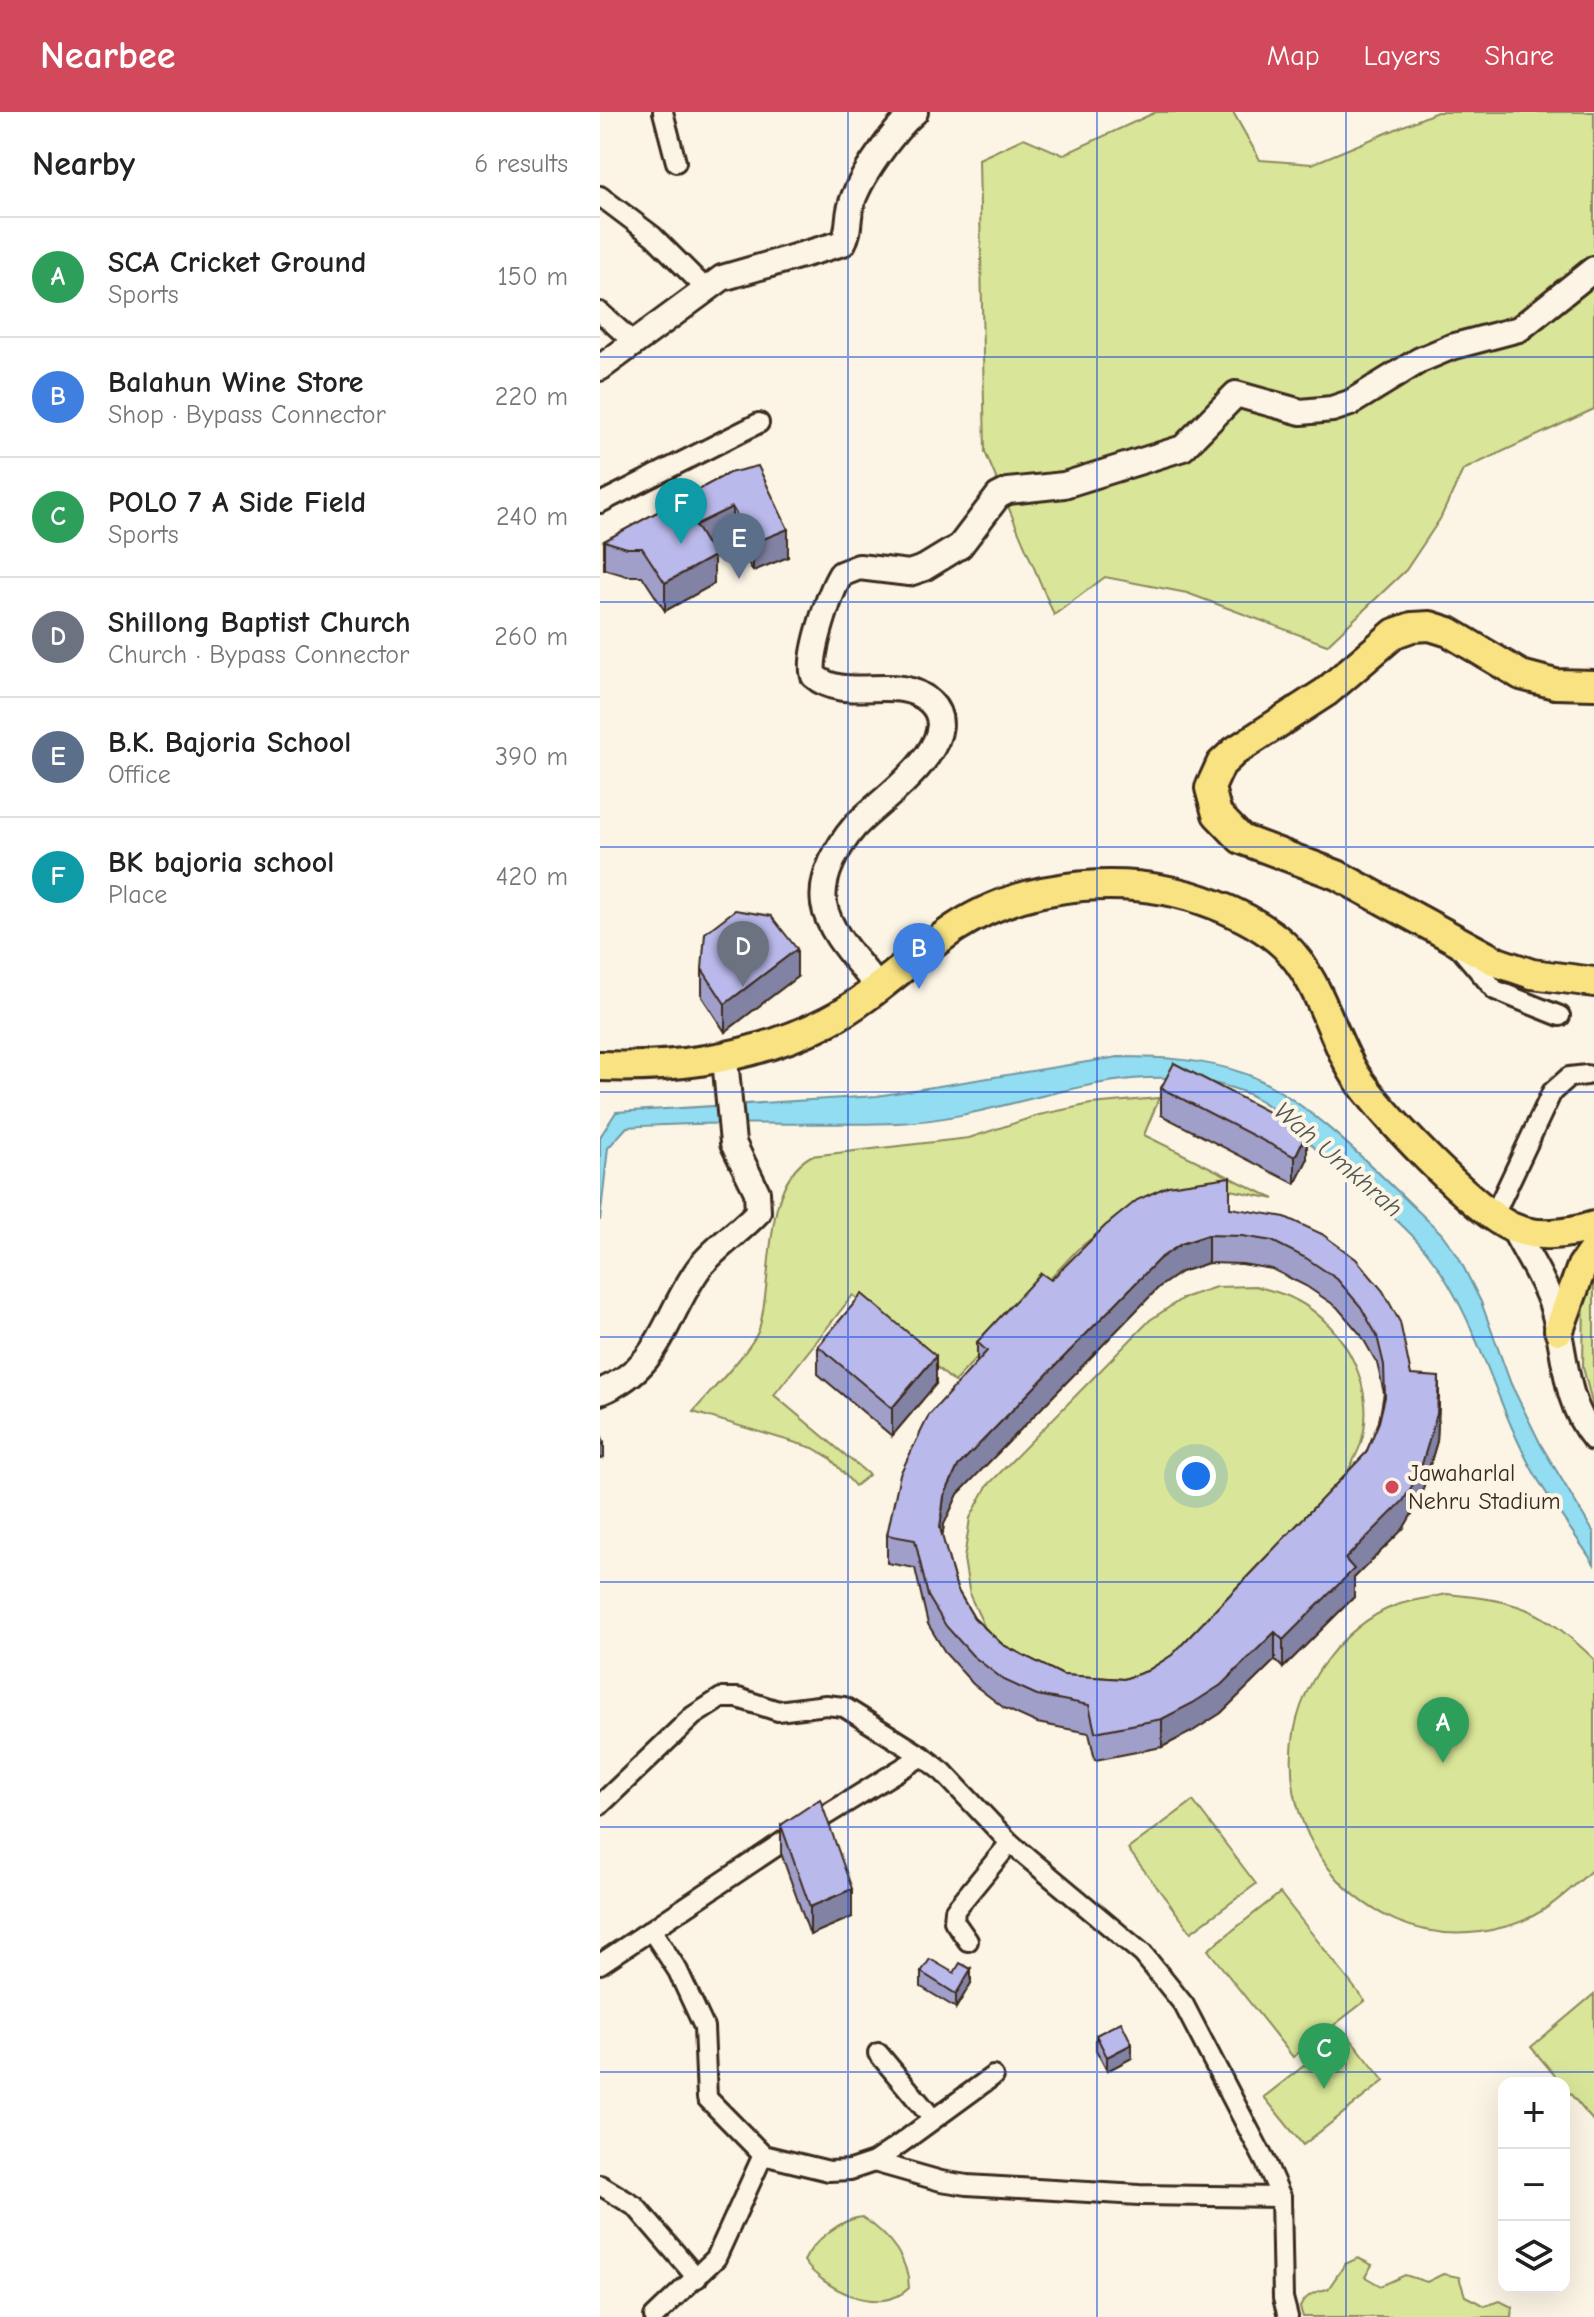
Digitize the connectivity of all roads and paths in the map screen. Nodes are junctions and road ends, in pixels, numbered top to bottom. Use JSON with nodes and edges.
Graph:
{"nodes":[{"id":1,"x":663,"y":112,"type":"edge"},
{"id":2,"x":915,"y":112,"type":"edge"},
{"id":3,"x":676,"y":162,"type":"dead end"},
{"id":4,"x":600,"y":196,"type":"edge"},
{"id":5,"x":1594,"y":269,"type":"edge"},
{"id":6,"x":706,"y":289,"type":"junction"},
{"id":7,"x":600,"y":312,"type":"edge"},
{"id":8,"x":633,"y":342,"type":"junction"},
{"id":9,"x":600,"y":368,"type":"edge"},
{"id":10,"x":759,"y":423,"type":"dead end"},
{"id":11,"x":600,"y":503,"type":"edge"},
{"id":12,"x":1594,"y":685,"type":"edge"},
{"id":13,"x":1453,"y":940,"type":"junction"},
{"id":14,"x":1594,"y":982,"type":"edge"},
{"id":15,"x":877,"y":986,"type":"junction"},
{"id":16,"x":1560,"y":1016,"type":"dead end"},
{"id":17,"x":725,"y":1059,"type":"junction"},
{"id":18,"x":600,"y":1066,"type":"edge"},
{"id":19,"x":1587,"y":1075,"type":"dead end"},
{"id":20,"x":1503,"y":1223,"type":"junction"},
{"id":21,"x":1594,"y":1226,"type":"edge"},
{"id":22,"x":1594,"y":1249,"type":"edge"},
{"id":23,"x":1559,"y":1330,"type":"junction"},
{"id":24,"x":600,"y":1392,"type":"edge"},
{"id":25,"x":1594,"y":1438,"type":"edge"},
{"id":26,"x":922,"y":1756,"type":"junction"},
{"id":27,"x":600,"y":1805,"type":"edge"},
{"id":28,"x":1010,"y":1843,"type":"junction"},
{"id":29,"x":652,"y":1931,"type":"junction"},
{"id":30,"x":968,"y":1941,"type":"dead end"},
{"id":31,"x":600,"y":1964,"type":"edge"},
{"id":32,"x":878,"y":2053,"type":"dead end"},
{"id":33,"x":993,"y":2076,"type":"dead end"},
{"id":34,"x":933,"y":2119,"type":"junction"},
{"id":35,"x":763,"y":2155,"type":"junction"},
{"id":36,"x":874,"y":2162,"type":"junction"},
{"id":37,"x":600,"y":2185,"type":"edge"},
{"id":38,"x":1281,"y":2197,"type":"junction"},
{"id":39,"x":697,"y":2278,"type":"junction"},
{"id":40,"x":654,"y":2317,"type":"edge"},
{"id":41,"x":1288,"y":2317,"type":"edge"}],
"edges":[{"from":1,"to":3,"type":"street"},
{"from":2,"to":6,"type":"street"},
{"from":4,"to":6,"type":"street"},
{"from":5,"to":15,"type":"street"},
{"from":6,"to":8,"type":"street"},
{"from":7,"to":8,"type":"street"},
{"from":8,"to":9,"type":"street"},
{"from":10,"to":11,"type":"street"},
{"from":12,"to":13,"type":"main road"},
{"from":13,"to":14,"type":"main road"},
{"from":13,"to":16,"type":"street"},
{"from":15,"to":17,"type":"main road"},
{"from":15,"to":20,"type":"main road"},
{"from":17,"to":18,"type":"main road"},
{"from":17,"to":24,"type":"street"},
{"from":19,"to":20,"type":"street"},
{"from":20,"to":21,"type":"main road"},
{"from":20,"to":23,"type":"street"},
{"from":22,"to":23,"type":"main road"},
{"from":23,"to":25,"type":"street"},
{"from":26,"to":27,"type":"street"},
{"from":26,"to":28,"type":"street"},
{"from":26,"to":29,"type":"street"},
{"from":28,"to":30,"type":"street"},
{"from":28,"to":38,"type":"street"},
{"from":29,"to":31,"type":"street"},
{"from":29,"to":35,"type":"street"},
{"from":32,"to":34,"type":"street"},
{"from":33,"to":34,"type":"street"},
{"from":34,"to":36,"type":"street"},
{"from":35,"to":36,"type":"street"},
{"from":35,"to":39,"type":"street"},
{"from":36,"to":38,"type":"street"},
{"from":37,"to":39,"type":"street"},
{"from":38,"to":41,"type":"street"},
{"from":39,"to":40,"type":"street"}]}
